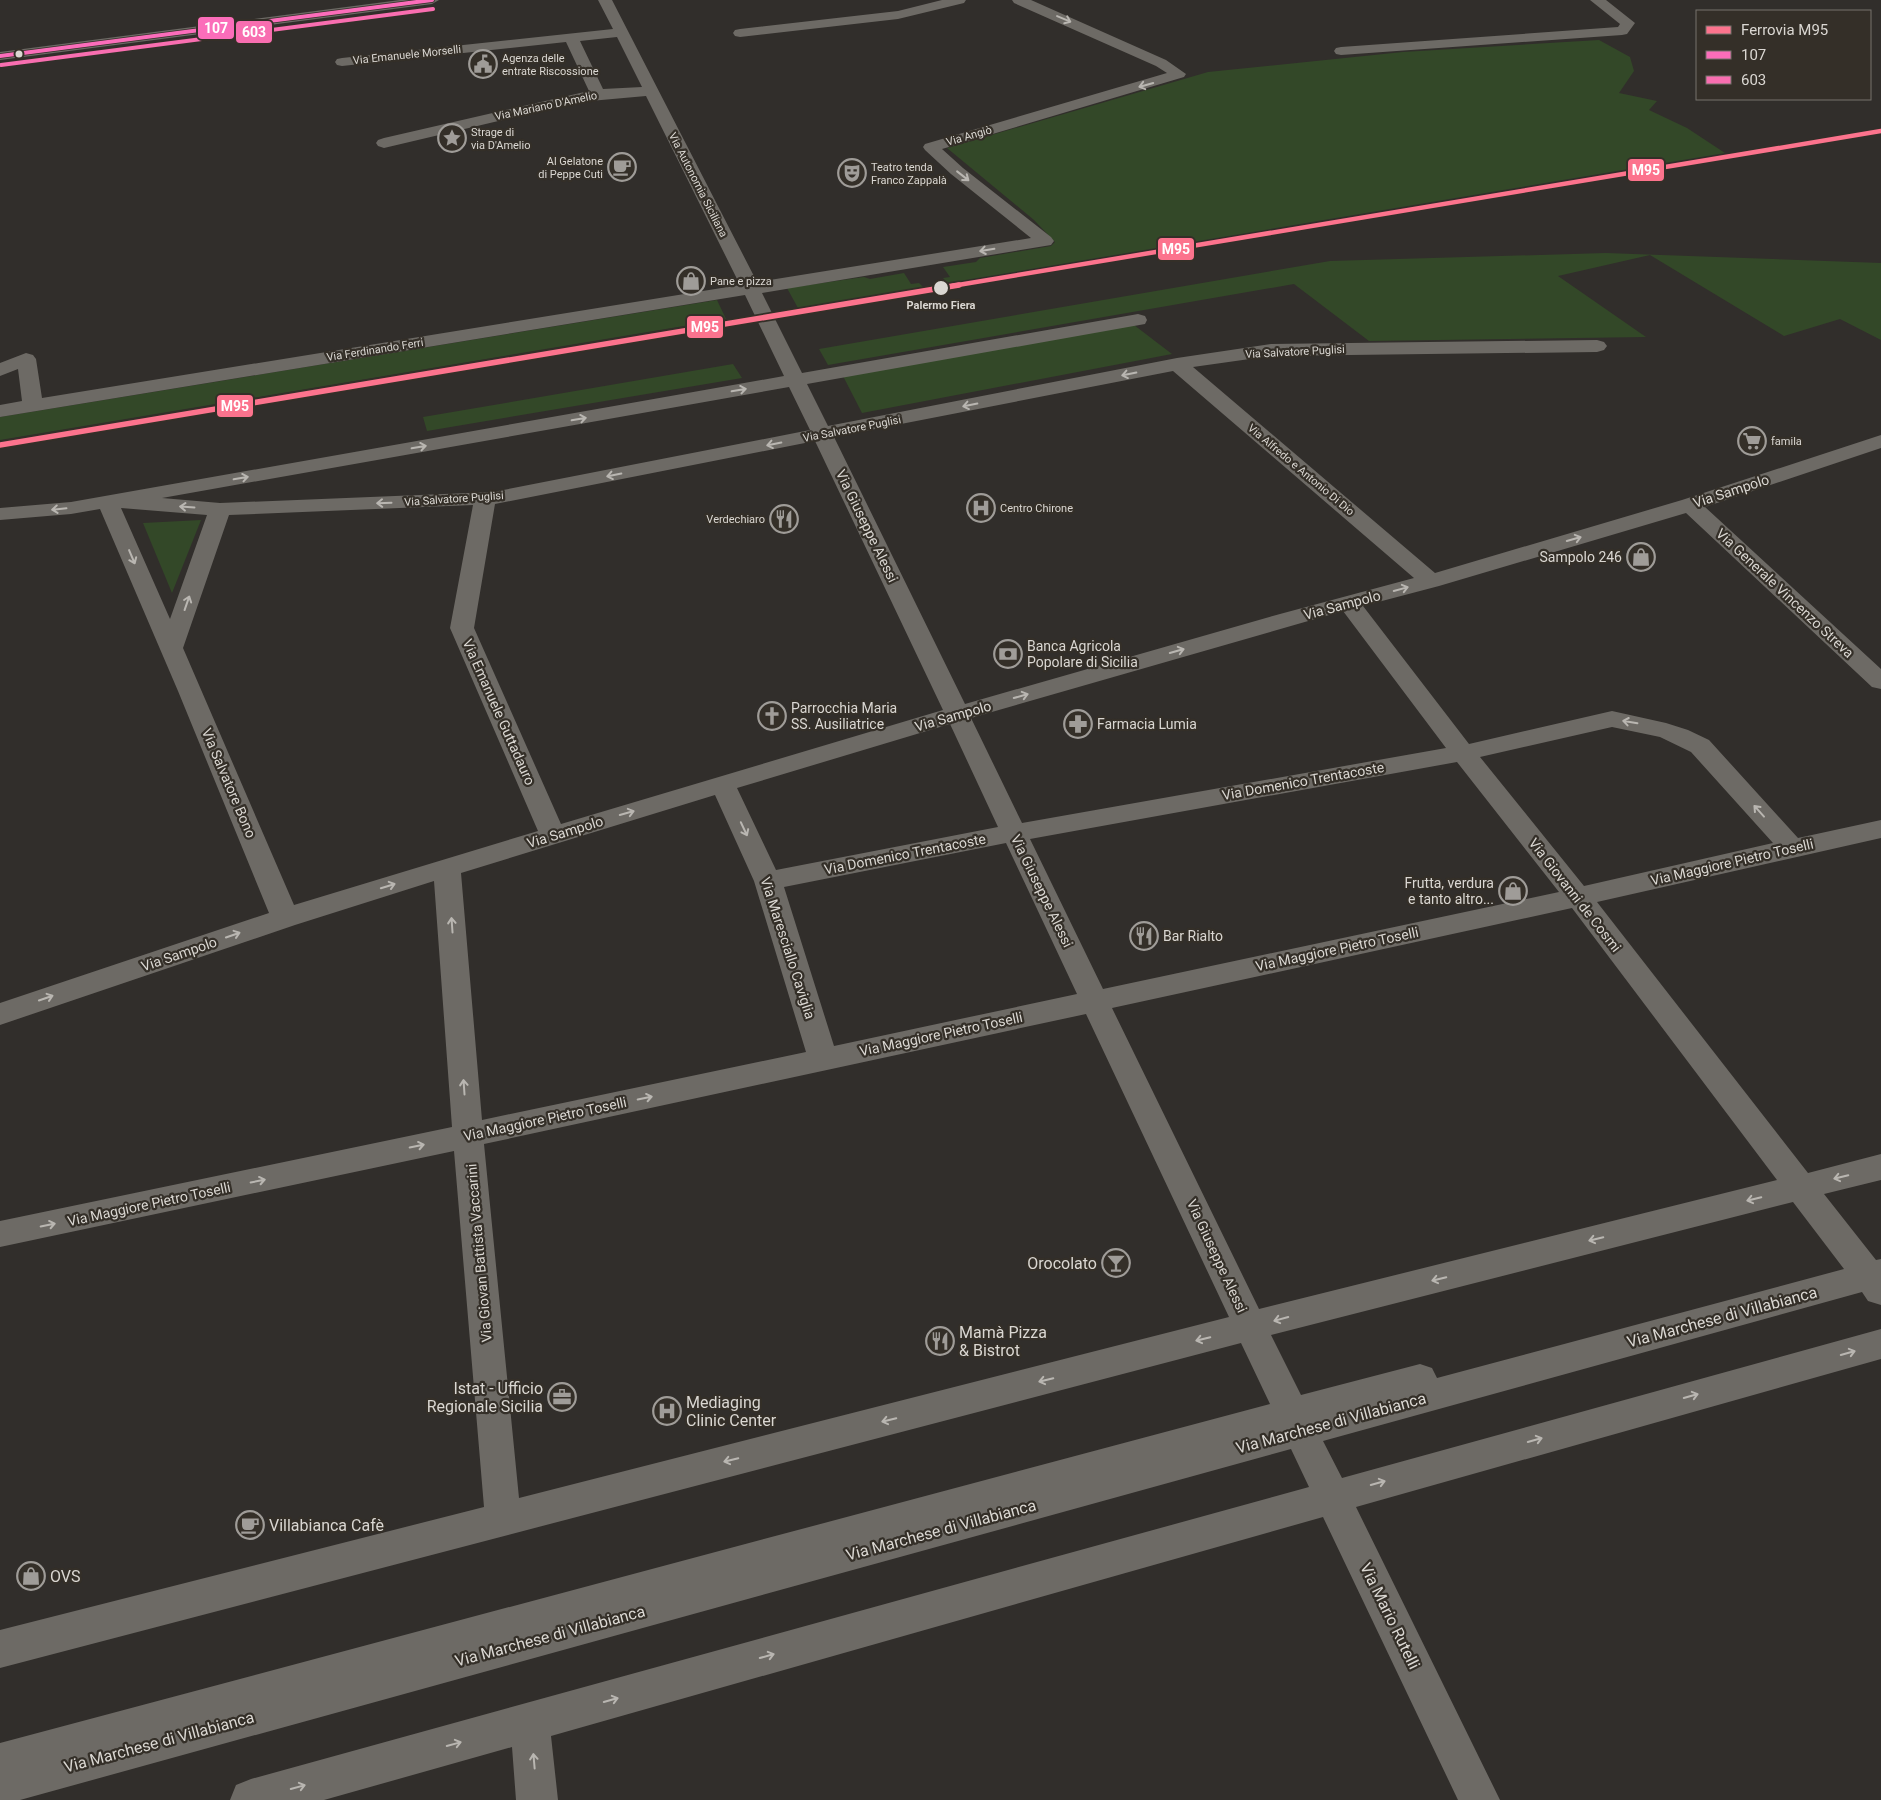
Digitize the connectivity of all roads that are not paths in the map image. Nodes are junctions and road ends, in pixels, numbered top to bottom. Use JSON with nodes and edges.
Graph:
{"nodes":[{"id":1,"x":432,"y":0,"type":"edge"},
{"id":2,"x":605,"y":0,"type":"edge"},
{"id":3,"x":959,"y":0,"type":"edge"},
{"id":4,"x":1019,"y":0,"type":"edge"},
{"id":5,"x":1598,"y":0,"type":"edge"},
{"id":6,"x":622,"y":32,"type":"junction"},
{"id":7,"x":740,"y":33,"type":"dead end"},
{"id":8,"x":571,"y":37,"type":"junction"},
{"id":9,"x":1341,"y":51,"type":"dead end"},
{"id":10,"x":0,"y":56,"type":"edge"},
{"id":11,"x":342,"y":62,"type":"dead end"},
{"id":12,"x":651,"y":91,"type":"junction"},
{"id":13,"x":598,"y":94,"type":"junction"},
{"id":14,"x":384,"y":143,"type":"dead end"},
{"id":15,"x":752,"y":293,"type":"junction"},
{"id":16,"x":1138,"y":320,"type":"dead end"},
{"id":17,"x":1597,"y":346,"type":"dead end"},
{"id":18,"x":1177,"y":364,"type":"junction"},
{"id":19,"x":0,"y":370,"type":"edge"},
{"id":20,"x":793,"y":375,"type":"junction"},
{"id":21,"x":33,"y":406,"type":"junction"},
{"id":22,"x":0,"y":411,"type":"edge"},
{"id":23,"x":822,"y":435,"type":"junction"},
{"id":24,"x":1881,"y":441,"type":"edge"},
{"id":25,"x":484,"y":499,"type":"junction"},
{"id":26,"x":1690,"y":505,"type":"junction"},
{"id":27,"x":110,"y":507,"type":"junction"},
{"id":28,"x":220,"y":509,"type":"junction"},
{"id":29,"x":0,"y":514,"type":"edge"},
{"id":30,"x":1428,"y":578,"type":"junction"},
{"id":31,"x":1349,"y":603,"type":"junction"},
{"id":32,"x":171,"y":649,"type":"junction"},
{"id":33,"x":1881,"y":682,"type":"edge"},
{"id":34,"x":957,"y":714,"type":"junction"},
{"id":35,"x":1463,"y":753,"type":"junction"},
{"id":36,"x":723,"y":785,"type":"junction"},
{"id":37,"x":1881,"y":829,"type":"edge"},
{"id":38,"x":1014,"y":833,"type":"junction"},
{"id":39,"x":553,"y":835,"type":"junction"},
{"id":40,"x":1792,"y":848,"type":"junction"},
{"id":41,"x":447,"y":868,"type":"junction"},
{"id":42,"x":768,"y":881,"type":"junction"},
{"id":43,"x":1578,"y":897,"type":"junction"},
{"id":44,"x":285,"y":918,"type":"junction"},
{"id":45,"x":1094,"y":1001,"type":"junction"},
{"id":46,"x":0,"y":1014,"type":"edge"},
{"id":47,"x":823,"y":1059,"type":"junction"},
{"id":48,"x":468,"y":1135,"type":"junction"},
{"id":49,"x":1881,"y":1167,"type":"edge"},
{"id":50,"x":1801,"y":1188,"type":"junction"},
{"id":51,"x":0,"y":1234,"type":"edge"},
{"id":52,"x":1874,"y":1272,"type":"edge"},
{"id":53,"x":1251,"y":1327,"type":"junction"},
{"id":54,"x":1881,"y":1344,"type":"edge"},
{"id":55,"x":1296,"y":1423,"type":"junction"},
{"id":56,"x":1332,"y":1496,"type":"junction"},
{"id":57,"x":503,"y":1519,"type":"junction"},
{"id":58,"x":0,"y":1649,"type":"edge"},
{"id":59,"x":530,"y":1723,"type":"junction"},
{"id":60,"x":0,"y":1762,"type":"edge"},
{"id":61,"x":0,"y":1786,"type":"edge"},
{"id":62,"x":251,"y":1800,"type":"edge"},
{"id":63,"x":537,"y":1800,"type":"edge"},
{"id":64,"x":1479,"y":1800,"type":"edge"}],
"edges":[{"from":1,"to":10,"type":"street"},
{"from":2,"to":6,"type":"street","name":"Via Autonomia Siciliana"},
{"from":3,"to":7,"type":"street"},
{"from":4,"to":15,"type":"street","name":"Via Angiò","one_way":true},
{"from":5,"to":9,"type":"street"},
{"from":6,"to":8,"type":"street","name":"Via Emanuele Morselli"},
{"from":6,"to":12,"type":"street","name":"Via Autonomia Siciliana"},
{"from":8,"to":11,"type":"street","name":"Via Emanuele Morselli"},
{"from":8,"to":13,"type":"street"},
{"from":12,"to":13,"type":"street","name":"Via Mariano D'Amelio"},
{"from":12,"to":15,"type":"street","name":"Via Autonomia Siciliana"},
{"from":13,"to":14,"type":"street","name":"Via Mariano D'Amelio"},
{"from":15,"to":20,"type":"street","name":"Via Autonomia Siciliana"},
{"from":15,"to":21,"type":"street","name":"Via Ferdinando Ferri"},
{"from":16,"to":20,"type":"street","name":"Via Salvatore Puglisi"},
{"from":17,"to":18,"type":"street","name":"Via Salvatore Puglisi"},
{"from":18,"to":23,"type":"street","name":"Via Salvatore Puglisi","one_way":true},
{"from":18,"to":30,"type":"street","name":"Via Alfredo e Antonio Di Dio"},
{"from":19,"to":21,"type":"street"},
{"from":20,"to":23,"type":"street","name":"Via Giuseppe Alessi"},
{"from":27,"to":20,"type":"street","name":"Via Salvatore Puglisi","one_way":true},
{"from":21,"to":22,"type":"street","name":"Via Ferdinando Ferri"},
{"from":23,"to":25,"type":"street","name":"Via Salvatore Puglisi","one_way":true},
{"from":23,"to":34,"type":"street","name":"Via Giuseppe Alessi"},
{"from":24,"to":26,"type":"street","name":"Via Sampolo"},
{"from":25,"to":28,"type":"street","name":"Via Salvatore Puglisi","one_way":true},
{"from":25,"to":39,"type":"street","name":"Via Emanuele Guttadauro"},
{"from":30,"to":26,"type":"street","name":"Via Sampolo","one_way":true},
{"from":26,"to":33,"type":"street","name":"Via Generale Vincenzo Streva"},
{"from":28,"to":27,"type":"street","name":"Via Salvatore Puglisi","one_way":true},
{"from":27,"to":29,"type":"street","name":"Via Salvatore Puglisi","one_way":true},
{"from":27,"to":32,"type":"street","name":"Via Salvatore Bono","one_way":true},
{"from":32,"to":28,"type":"street","one_way":true},
{"from":31,"to":30,"type":"street","name":"Via Sampolo","one_way":true},
{"from":34,"to":31,"type":"street","name":"Via Sampolo","one_way":true},
{"from":31,"to":35,"type":"street","name":"Via Giovanni de Cosmi"},
{"from":32,"to":44,"type":"street","name":"Via Salvatore Bono"},
{"from":34,"to":36,"type":"street","name":"Via Sampolo"},
{"from":34,"to":38,"type":"street","name":"Via Giuseppe Alessi"},
{"from":35,"to":38,"type":"street","name":"Via Domenico Trentacoste"},
{"from":40,"to":35,"type":"street","name":"Via Domenico Trentacoste","one_way":true},
{"from":35,"to":43,"type":"street","name":"Via Giovanni de Cosmi"},
{"from":39,"to":36,"type":"street","name":"Via Sampolo","one_way":true},
{"from":36,"to":42,"type":"street","name":"Via Maresciallo Caviglia","one_way":true},
{"from":37,"to":40,"type":"street","name":"Via Maggiore Pietro Toselli"},
{"from":38,"to":42,"type":"street","name":"Via Domenico Trentacoste"},
{"from":38,"to":45,"type":"street","name":"Via Giuseppe Alessi"},
{"from":39,"to":41,"type":"street","name":"Via Sampolo"},
{"from":40,"to":43,"type":"street","name":"Via Maggiore Pietro Toselli"},
{"from":44,"to":41,"type":"street","name":"Via Sampolo","one_way":true},
{"from":48,"to":41,"type":"street","name":"Via Giovan Battista Vaccarini","one_way":true},
{"from":42,"to":47,"type":"street","name":"Via Maresciallo Caviglia"},
{"from":43,"to":45,"type":"street","name":"Via Maggiore Pietro Toselli"},
{"from":43,"to":50,"type":"street","name":"Via Giovanni de Cosmi"},
{"from":46,"to":44,"type":"street","name":"Via Sampolo","one_way":true},
{"from":45,"to":47,"type":"street","name":"Via Maggiore Pietro Toselli"},
{"from":45,"to":53,"type":"street","name":"Via Giuseppe Alessi"},
{"from":48,"to":47,"type":"street","name":"Via Maggiore Pietro Toselli","one_way":true},
{"from":51,"to":48,"type":"street","name":"Via Maggiore Pietro Toselli","one_way":true},
{"from":48,"to":57,"type":"street","name":"Via Giovan Battista Vaccarini"},
{"from":49,"to":50,"type":"street","one_way":true},
{"from":50,"to":52,"type":"street","name":"Via Giovanni de Cosmi"},
{"from":50,"to":53,"type":"street","one_way":true},
{"from":52,"to":55,"type":"street","name":"Via Marchese di Villabianca"},
{"from":53,"to":55,"type":"street","name":"Via Giuseppe Alessi"},
{"from":53,"to":57,"type":"street","one_way":true},
{"from":56,"to":54,"type":"street","one_way":true},
{"from":55,"to":56,"type":"street","name":"Via Mario Rutelli"},
{"from":55,"to":60,"type":"street","name":"Via Marchese di Villabianca"},
{"from":55,"to":61,"type":"street","name":"Via Marchese di Villabianca"},
{"from":59,"to":56,"type":"street","one_way":true},
{"from":56,"to":64,"type":"street","name":"Via Mario Rutelli"},
{"from":57,"to":58,"type":"street"},
{"from":62,"to":59,"type":"street","one_way":true},
{"from":63,"to":59,"type":"street","one_way":true}]}
